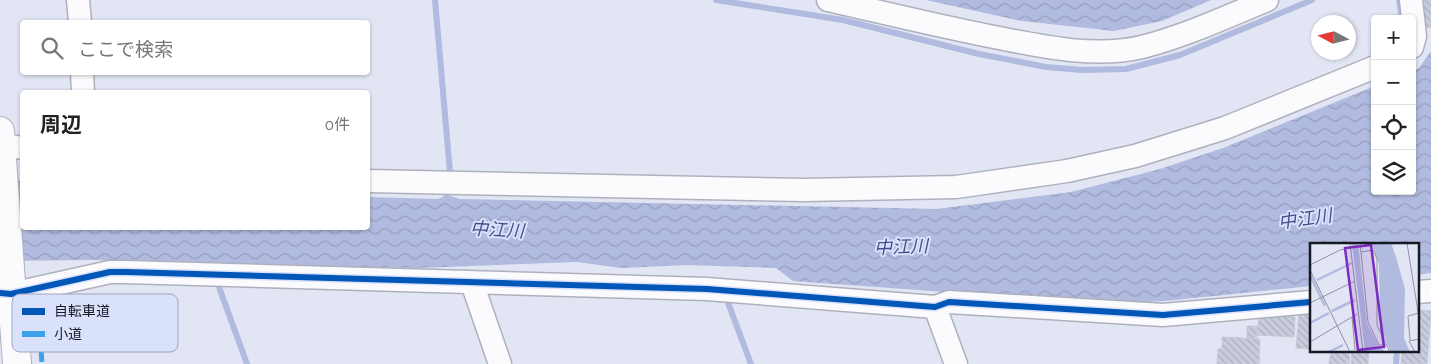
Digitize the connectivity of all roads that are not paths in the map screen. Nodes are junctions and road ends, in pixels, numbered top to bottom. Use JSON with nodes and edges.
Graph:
{"nodes":[{"id":1,"x":78,"y":0,"type":"edge"},
{"id":2,"x":828,"y":0,"type":"edge"},
{"id":3,"x":1267,"y":0,"type":"edge"},
{"id":4,"x":1411,"y":0,"type":"edge"},
{"id":5,"x":1413,"y":15,"type":"edge"},
{"id":6,"x":80,"y":20,"type":"edge"},
{"id":7,"x":1371,"y":69,"type":"edge"},
{"id":8,"x":82,"y":75,"type":"edge"},
{"id":9,"x":83,"y":90,"type":"edge"},
{"id":10,"x":5,"y":145,"type":"edge"},
{"id":11,"x":370,"y":181,"type":"edge"},
{"id":12,"x":472,"y":284,"type":"junction"},
{"id":13,"x":7,"y":289,"type":"edge"},
{"id":14,"x":1431,"y":291,"type":"edge"},
{"id":15,"x":1418,"y":292,"type":"edge"},
{"id":16,"x":1310,"y":302,"type":"edge"},
{"id":17,"x":935,"y":307,"type":"junction"},
{"id":18,"x":12,"y":326,"type":"edge"},
{"id":19,"x":500,"y":364,"type":"edge"},
{"id":20,"x":956,"y":364,"type":"edge"}],
"edges":[{"from":1,"to":6,"type":"street"},
{"from":2,"to":3,"type":"street"},
{"from":4,"to":5,"type":"street"},
{"from":7,"to":11,"type":"street"},
{"from":8,"to":9,"type":"street"},
{"from":10,"to":13,"type":"street"},
{"from":12,"to":13,"type":"street"},
{"from":12,"to":17,"type":"street"},
{"from":12,"to":19,"type":"street"},
{"from":13,"to":18,"type":"street"},
{"from":14,"to":15,"type":"street"},
{"from":16,"to":17,"type":"street"},
{"from":17,"to":20,"type":"street"}]}
